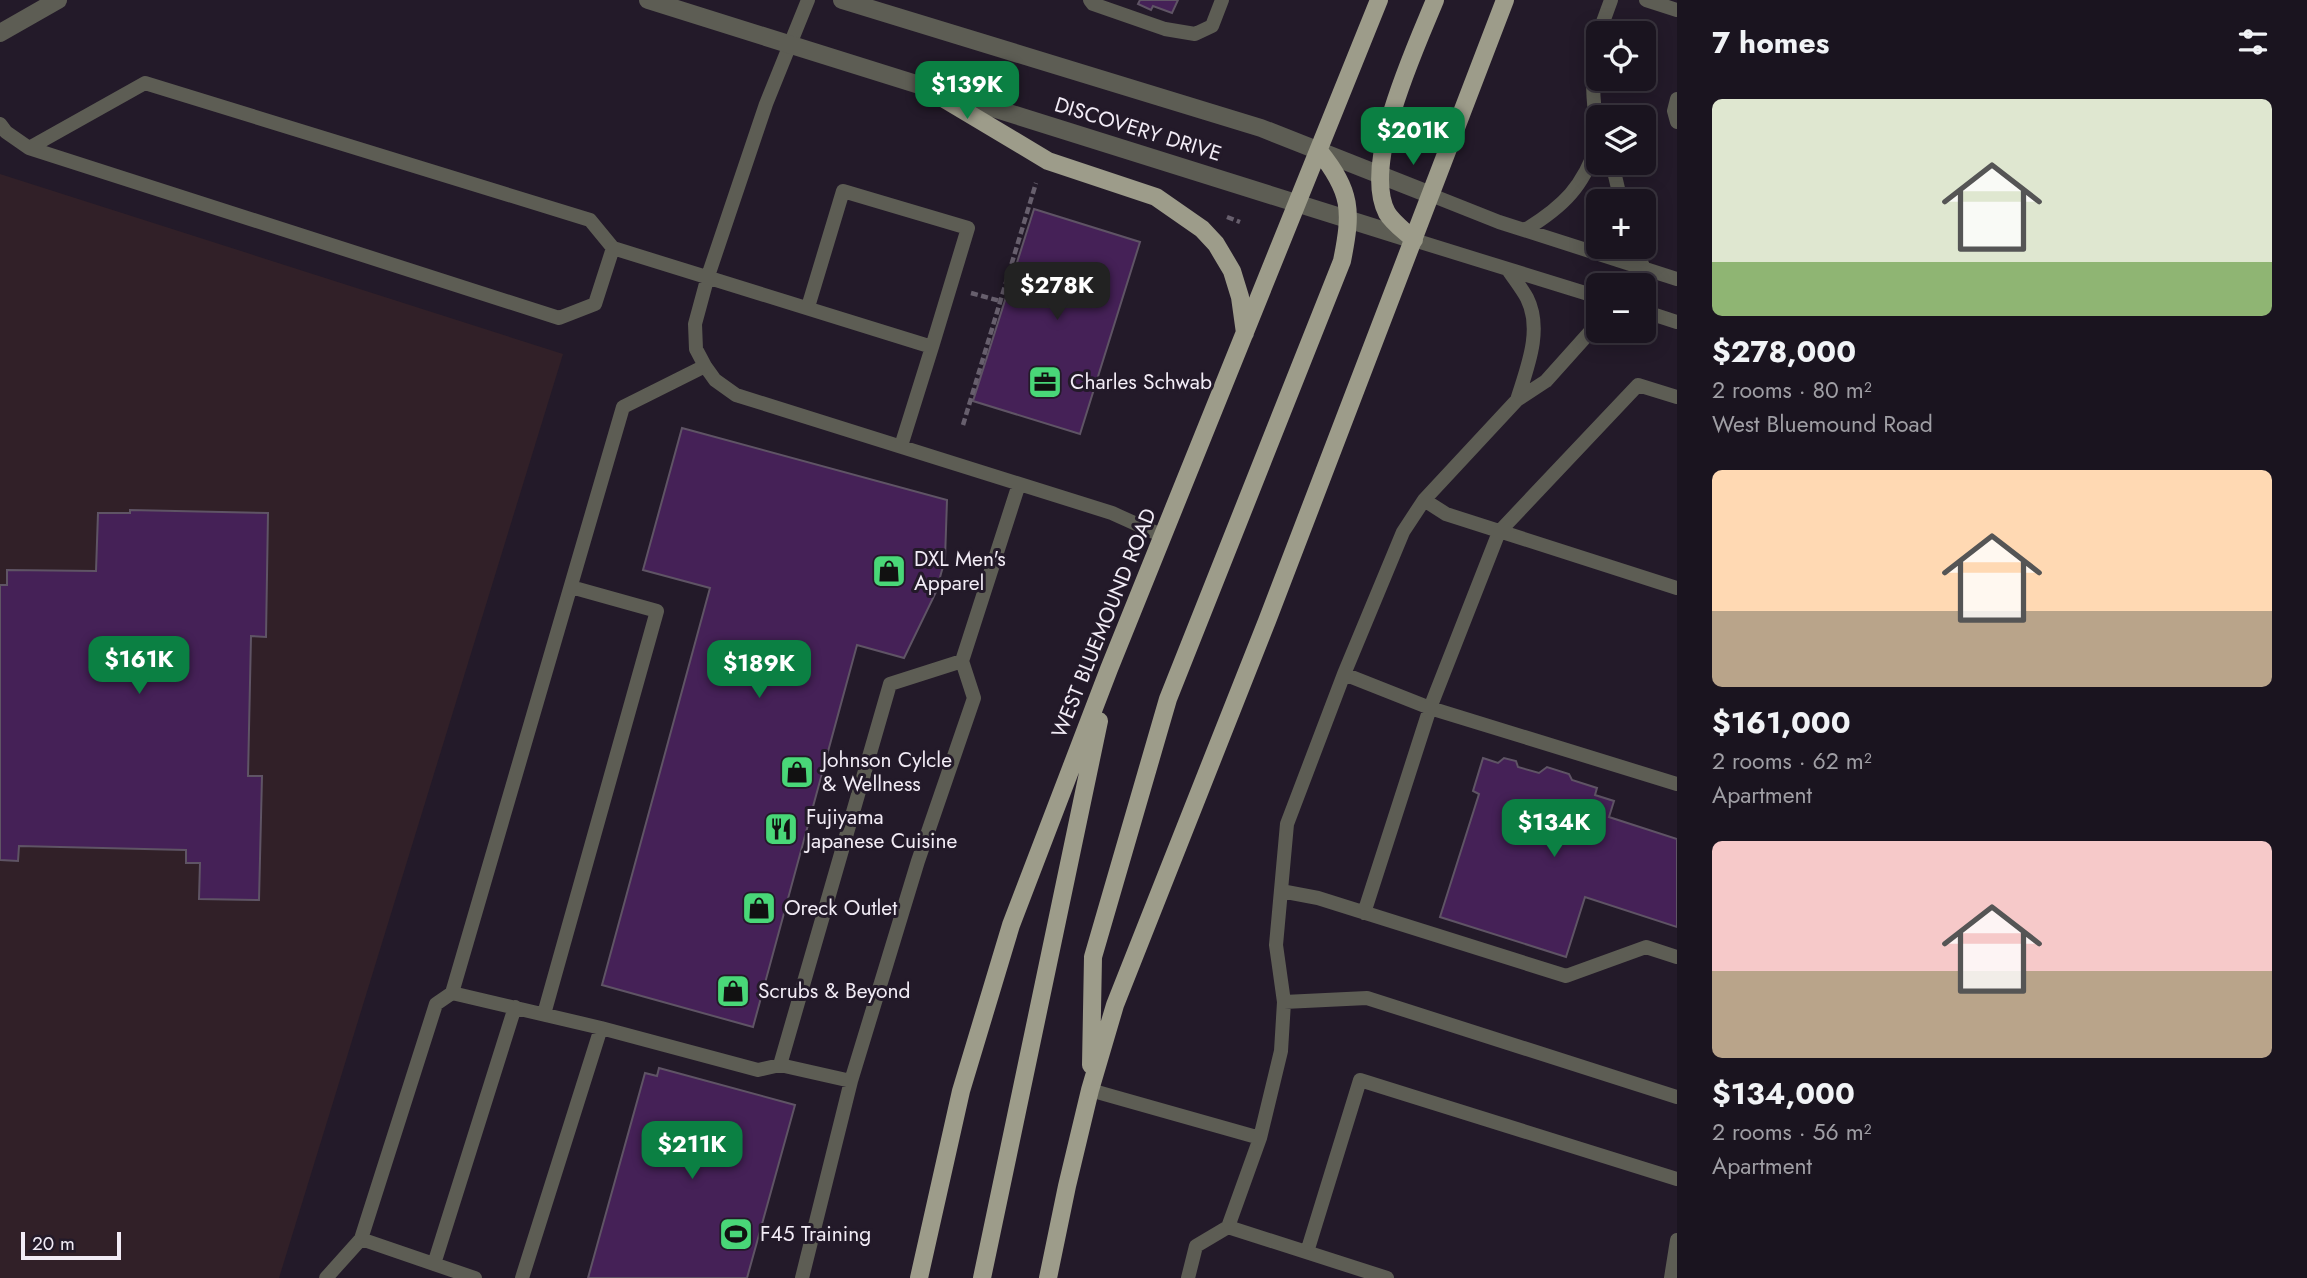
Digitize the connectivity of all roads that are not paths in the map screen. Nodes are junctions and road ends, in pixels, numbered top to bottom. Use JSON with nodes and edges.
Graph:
{"nodes":[{"id":1,"x":58,"y":0,"type":"edge"},
{"id":2,"x":648,"y":0,"type":"edge"},
{"id":3,"x":808,"y":0,"type":"edge"},
{"id":4,"x":842,"y":0,"type":"edge"},
{"id":5,"x":1090,"y":0,"type":"edge"},
{"id":6,"x":1222,"y":0,"type":"edge"},
{"id":7,"x":1380,"y":0,"type":"edge"},
{"id":8,"x":1435,"y":0,"type":"edge"},
{"id":9,"x":1505,"y":0,"type":"edge"},
{"id":10,"x":1611,"y":0,"type":"edge"},
{"id":11,"x":1646,"y":0,"type":"edge"},
{"id":12,"x":1677,"y":10,"type":"edge"},
{"id":13,"x":1603,"y":21,"type":"edge"},
{"id":14,"x":0,"y":33,"type":"edge"},
{"id":15,"x":789,"y":46,"type":"junction"},
{"id":16,"x":926,"y":88,"type":"junction"},
{"id":17,"x":1677,"y":99,"type":"edge"},
{"id":18,"x":1677,"y":122,"type":"edge"},
{"id":19,"x":0,"y":124,"type":"edge"},
{"id":20,"x":29,"y":148,"type":"junction"},
{"id":21,"x":1319,"y":151,"type":"junction"},
{"id":22,"x":1586,"y":173,"type":"edge"},
{"id":23,"x":1380,"y":175,"type":"junction"},
{"id":24,"x":1431,"y":195,"type":"junction"},
{"id":25,"x":1298,"y":203,"type":"junction"},
{"id":26,"x":1349,"y":220,"type":"junction"},
{"id":27,"x":1525,"y":230,"type":"junction"},
{"id":28,"x":1414,"y":240,"type":"junction"},
{"id":29,"x":613,"y":248,"type":"junction"},
{"id":30,"x":1639,"y":259,"type":"edge"},
{"id":31,"x":1644,"y":268,"type":"junction"},
{"id":32,"x":1509,"y":271,"type":"junction"},
{"id":33,"x":708,"y":276,"type":"junction"},
{"id":34,"x":1677,"y":279,"type":"edge"},
{"id":35,"x":1586,"y":293,"type":"edge"},
{"id":36,"x":808,"y":307,"type":"junction"},
{"id":37,"x":1656,"y":315,"type":"edge"},
{"id":38,"x":1677,"y":321,"type":"edge"},
{"id":39,"x":1245,"y":334,"type":"junction"},
{"id":40,"x":1586,"y":336,"type":"edge"},
{"id":41,"x":932,"y":347,"type":"junction"},
{"id":42,"x":705,"y":366,"type":"junction"},
{"id":43,"x":1677,"y":397,"type":"edge"},
{"id":44,"x":1517,"y":400,"type":"junction"},
{"id":45,"x":901,"y":446,"type":"junction"},
{"id":46,"x":1019,"y":484,"type":"junction"},
{"id":47,"x":1424,"y":500,"type":"junction"},
{"id":48,"x":1499,"y":532,"type":"junction"},
{"id":49,"x":1163,"y":536,"type":"junction"},
{"id":50,"x":571,"y":587,"type":"junction"},
{"id":51,"x":1677,"y":587,"type":"edge"},
{"id":52,"x":962,"y":661,"type":"junction"},
{"id":53,"x":1109,"y":669,"type":"junction"},
{"id":54,"x":1344,"y":674,"type":"junction"},
{"id":55,"x":1430,"y":708,"type":"junction"},
{"id":56,"x":1677,"y":784,"type":"edge"},
{"id":57,"x":1281,"y":891,"type":"junction"},
{"id":58,"x":1364,"y":912,"type":"junction"},
{"id":59,"x":1677,"y":957,"type":"edge"},
{"id":60,"x":452,"y":993,"type":"junction"},
{"id":61,"x":1284,"y":1002,"type":"junction"},
{"id":62,"x":515,"y":1007,"type":"junction"},
{"id":63,"x":544,"y":1014,"type":"junction"},
{"id":64,"x":601,"y":1028,"type":"junction"},
{"id":65,"x":780,"y":1065,"type":"junction"},
{"id":66,"x":851,"y":1081,"type":"junction"},
{"id":67,"x":1090,"y":1090,"type":"junction"},
{"id":68,"x":1677,"y":1097,"type":"edge"},
{"id":69,"x":1260,"y":1138,"type":"junction"},
{"id":70,"x":1677,"y":1179,"type":"edge"},
{"id":71,"x":1228,"y":1227,"type":"junction"},
{"id":72,"x":361,"y":1239,"type":"junction"},
{"id":73,"x":1677,"y":1240,"type":"edge"},
{"id":74,"x":1307,"y":1252,"type":"junction"},
{"id":75,"x":435,"y":1264,"type":"junction"},
{"id":76,"x":326,"y":1278,"type":"edge"},
{"id":77,"x":475,"y":1278,"type":"edge"},
{"id":78,"x":522,"y":1278,"type":"edge"},
{"id":79,"x":802,"y":1278,"type":"edge"},
{"id":80,"x":919,"y":1278,"type":"edge"},
{"id":81,"x":982,"y":1278,"type":"edge"},
{"id":82,"x":1048,"y":1278,"type":"edge"},
{"id":83,"x":1188,"y":1278,"type":"edge"},
{"id":84,"x":1387,"y":1278,"type":"edge"},
{"id":85,"x":1671,"y":1278,"type":"edge"}],
"edges":[{"from":1,"to":14,"type":"street"},
{"from":2,"to":15,"type":"street","name":"DISCOVERY DRIVE"},
{"from":3,"to":15,"type":"lane"},
{"from":4,"to":21,"type":"street","name":"DISCOVERY DRIVE"},
{"from":5,"to":6,"type":"lane"},
{"from":7,"to":21,"type":"main road","name":"WEST BLUEMOUND ROAD"},
{"from":8,"to":23,"type":"main road"},
{"from":9,"to":24,"type":"main road"},
{"from":10,"to":13,"type":"lane"},
{"from":11,"to":12,"type":"lane"},
{"from":15,"to":16,"type":"street","name":"DISCOVERY DRIVE"},
{"from":15,"to":33,"type":"lane"},
{"from":16,"to":25,"type":"street","name":"DISCOVERY DRIVE"},
{"from":16,"to":39,"type":"main road"},
{"from":17,"to":18,"type":"lane"},
{"from":19,"to":20,"type":"lane"},
{"from":20,"to":29,"type":"lane"},
{"from":20,"to":29,"type":"lane"},
{"from":21,"to":23,"type":"street","name":"DISCOVERY DRIVE"},
{"from":21,"to":25,"type":"main road","name":"WEST BLUEMOUND ROAD"},
{"from":21,"to":26,"type":"main road"},
{"from":22,"to":27,"type":"lane"},
{"from":23,"to":24,"type":"street","name":"DISCOVERY DRIVE"},
{"from":23,"to":28,"type":"main road"},
{"from":24,"to":27,"type":"lane"},
{"from":24,"to":28,"type":"main road"},
{"from":25,"to":26,"type":"street","name":"DISCOVERY DRIVE"},
{"from":25,"to":39,"type":"main road","name":"WEST BLUEMOUND ROAD"},
{"from":26,"to":28,"type":"street","name":"DISCOVERY DRIVE"},
{"from":26,"to":67,"type":"main road"},
{"from":27,"to":31,"type":"lane"},
{"from":28,"to":32,"type":"lane"},
{"from":28,"to":67,"type":"main road"},
{"from":29,"to":33,"type":"lane"},
{"from":30,"to":31,"type":"lane"},
{"from":31,"to":34,"type":"lane"},
{"from":32,"to":35,"type":"lane"},
{"from":32,"to":44,"type":"lane"},
{"from":33,"to":36,"type":"lane"},
{"from":33,"to":42,"type":"lane"},
{"from":36,"to":41,"type":"lane"},
{"from":36,"to":41,"type":"lane"},
{"from":37,"to":38,"type":"lane"},
{"from":39,"to":49,"type":"main road","name":"WEST BLUEMOUND ROAD"},
{"from":40,"to":44,"type":"lane"},
{"from":41,"to":45,"type":"lane"},
{"from":42,"to":45,"type":"lane"},
{"from":42,"to":50,"type":"lane"},
{"from":43,"to":48,"type":"lane"},
{"from":44,"to":47,"type":"lane"},
{"from":45,"to":46,"type":"lane"},
{"from":46,"to":49,"type":"lane"},
{"from":46,"to":52,"type":"lane"},
{"from":47,"to":48,"type":"lane"},
{"from":47,"to":54,"type":"lane"},
{"from":48,"to":51,"type":"lane"},
{"from":48,"to":55,"type":"lane"},
{"from":49,"to":53,"type":"main road","name":"WEST BLUEMOUND ROAD"},
{"from":50,"to":60,"type":"lane"},
{"from":50,"to":63,"type":"lane"},
{"from":52,"to":65,"type":"lane"},
{"from":52,"to":66,"type":"lane"},
{"from":53,"to":80,"type":"main road","name":"WEST BLUEMOUND ROAD"},
{"from":53,"to":81,"type":"main road"},
{"from":54,"to":55,"type":"lane"},
{"from":54,"to":57,"type":"lane"},
{"from":55,"to":56,"type":"lane"},
{"from":55,"to":58,"type":"lane"},
{"from":57,"to":58,"type":"lane"},
{"from":57,"to":61,"type":"lane"},
{"from":58,"to":59,"type":"lane"},
{"from":60,"to":62,"type":"lane"},
{"from":60,"to":72,"type":"lane"},
{"from":61,"to":68,"type":"lane"},
{"from":61,"to":69,"type":"lane"},
{"from":62,"to":63,"type":"lane"},
{"from":62,"to":75,"type":"lane"},
{"from":63,"to":64,"type":"lane"},
{"from":64,"to":65,"type":"lane"},
{"from":64,"to":78,"type":"lane"},
{"from":65,"to":66,"type":"lane"},
{"from":66,"to":79,"type":"lane"},
{"from":67,"to":69,"type":"lane"},
{"from":67,"to":82,"type":"main road"},
{"from":69,"to":71,"type":"lane"},
{"from":70,"to":74,"type":"lane"},
{"from":71,"to":74,"type":"lane"},
{"from":71,"to":83,"type":"lane"},
{"from":72,"to":75,"type":"lane"},
{"from":72,"to":76,"type":"lane"},
{"from":73,"to":85,"type":"lane"},
{"from":74,"to":84,"type":"lane"},
{"from":75,"to":77,"type":"lane"}]}
